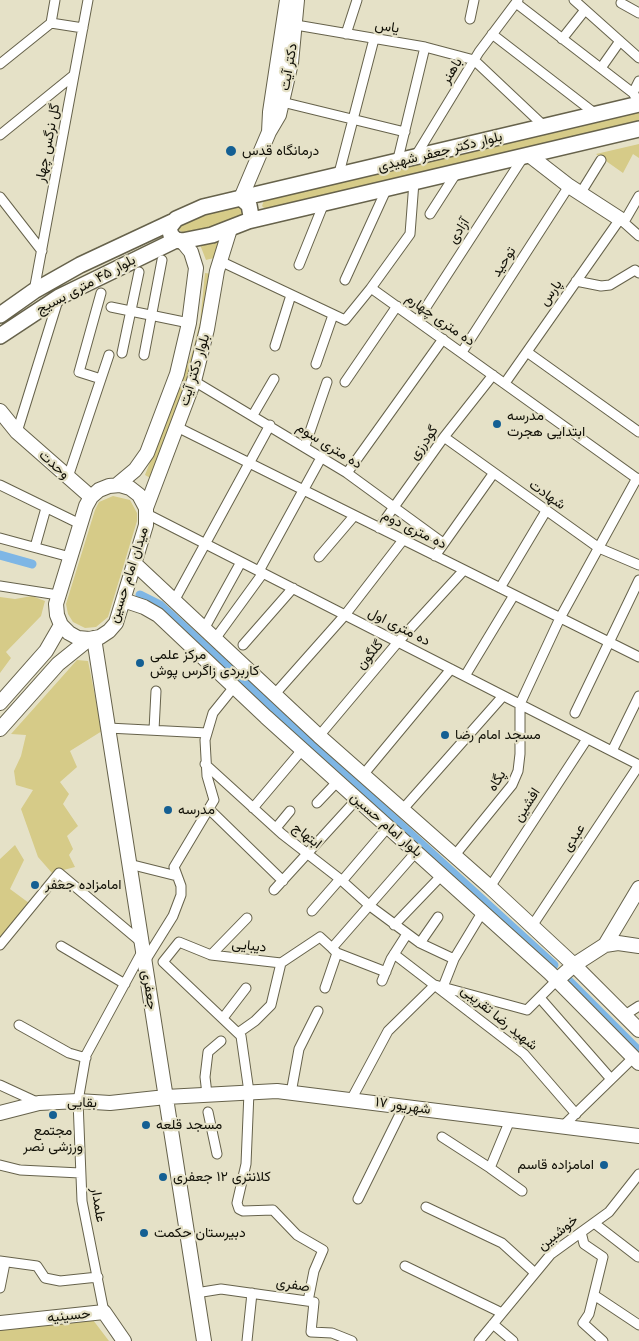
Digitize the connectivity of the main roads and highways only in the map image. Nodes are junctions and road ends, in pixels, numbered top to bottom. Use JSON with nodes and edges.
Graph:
{"nodes":[{"id":1,"x":287,"y":0,"type":"edge"},
{"id":2,"x":297,"y":0,"type":"edge"},
{"id":3,"x":637,"y":99,"type":"edge"},
{"id":4,"x":639,"y":128,"type":"edge"},
{"id":5,"x":270,"y":132,"type":"junction"},
{"id":6,"x":526,"y":155,"type":"junction"},
{"id":7,"x":241,"y":198,"type":"junction"},
{"id":8,"x":248,"y":221,"type":"junction"},
{"id":9,"x":622,"y":221,"type":"road end"},
{"id":10,"x":172,"y":222,"type":"junction"},
{"id":11,"x":230,"y":229,"type":"junction"},
{"id":12,"x":179,"y":240,"type":"junction"},
{"id":13,"x":219,"y":266,"type":"junction"},
{"id":14,"x":196,"y":268,"type":"junction"},
{"id":15,"x":0,"y":315,"type":"edge"},
{"id":16,"x":0,"y":336,"type":"edge"},
{"id":17,"x":0,"y":411,"type":"edge"},
{"id":18,"x":0,"y":424,"type":"edge"},
{"id":19,"x":17,"y":432,"type":"junction"},
{"id":20,"x":117,"y":485,"type":"junction"},
{"id":21,"x":91,"y":497,"type":"junction"},
{"id":22,"x":147,"y":511,"type":"junction"},
{"id":23,"x":134,"y":563,"type":"junction"},
{"id":24,"x":123,"y":600,"type":"junction"},
{"id":25,"x":61,"y":625,"type":"junction"},
{"id":26,"x":92,"y":639,"type":"junction"},
{"id":27,"x":0,"y":703,"type":"edge"},
{"id":28,"x":0,"y":729,"type":"edge"},
{"id":29,"x":639,"y":888,"type":"edge"},
{"id":30,"x":605,"y":945,"type":"junction"},
{"id":31,"x":639,"y":946,"type":"edge"},
{"id":32,"x":570,"y":961,"type":"junction"},
{"id":33,"x":553,"y":977,"type":"junction"},
{"id":34,"x":639,"y":1030,"type":"edge"},
{"id":35,"x":636,"y":1060,"type":"edge"},
{"id":36,"x":166,"y":1096,"type":"junction"},
{"id":37,"x":0,"y":1113,"type":"edge"},
{"id":38,"x":639,"y":1136,"type":"edge"},
{"id":39,"x":0,"y":1322,"type":"edge"},
{"id":40,"x":124,"y":1341,"type":"edge"},
{"id":41,"x":204,"y":1341,"type":"edge"}],
"edges":[{"from":1,"to":5,"type":"main road","name":"دکتر آیت"},
{"from":2,"to":5,"type":"main road","name":"دکتر آیت"},
{"from":3,"to":7,"type":"main road","name":"بلوار دکتر جعفر شهیدی"},
{"from":4,"to":6,"type":"main road","name":"بلوار دکتر جعفر شهیدی"},
{"from":5,"to":7,"type":"main road","name":"دکتر آیت"},
{"from":6,"to":8,"type":"main road","name":"بلوار دکتر جعفر شهیدی"},
{"from":6,"to":9,"type":"main road"},
{"from":7,"to":8,"type":"main road"},
{"from":7,"to":10,"type":"main road","name":"بلوار ۴۵ متری بسیج"},
{"from":8,"to":11,"type":"main road","name":"بلوار دکتر جعفر شهیدی"},
{"from":10,"to":12,"type":"main road"},
{"from":10,"to":15,"type":"main road","name":"بلوار ۴۵ متری بسیج"},
{"from":11,"to":12,"type":"main road","name":"بلوار ۴۵ متری بسیج"},
{"from":11,"to":13,"type":"main road","name":"بلوار دکتر آیت"},
{"from":12,"to":14,"type":"main road"},
{"from":12,"to":16,"type":"main road","name":"بلوار ۴۵ متری بسیج"},
{"from":13,"to":14,"type":"main road"},
{"from":13,"to":22,"type":"main road","name":"بلوار دکتر آیت"},
{"from":14,"to":20,"type":"main road","name":"بلوار دکتر آیت"},
{"from":17,"to":19,"type":"main road","name":"وحدت"},
{"from":18,"to":19,"type":"main road","name":"وحدت"},
{"from":19,"to":21,"type":"main road","name":"وحدت"},
{"from":20,"to":21,"type":"main road"},
{"from":20,"to":22,"type":"main road","name":"میدان امام حسین"},
{"from":21,"to":25,"type":"main road"},
{"from":22,"to":23,"type":"main road","name":"میدان امام حسین"},
{"from":23,"to":24,"type":"main road","name":"میدان امام حسین"},
{"from":23,"to":32,"type":"main road","name":"بلوار امام حسین"},
{"from":24,"to":26,"type":"main road","name":"میدان امام حسین"},
{"from":24,"to":33,"type":"main road","name":"بلوار امام حسین"},
{"from":25,"to":26,"type":"main road"},
{"from":25,"to":27,"type":"main road"},
{"from":26,"to":28,"type":"main road","name":"میدان امام حسین"},
{"from":26,"to":36,"type":"main road","name":"جعفری"},
{"from":29,"to":30,"type":"main road"},
{"from":30,"to":31,"type":"main road"},
{"from":30,"to":32,"type":"main road"},
{"from":32,"to":33,"type":"main road"},
{"from":32,"to":34,"type":"main road","name":"بلوار امام حسین"},
{"from":33,"to":35,"type":"main road","name":"بلوار امام حسین"},
{"from":36,"to":37,"type":"main road","name":"بقایی"},
{"from":36,"to":38,"type":"main road","name":"۱۷ شهریور"},
{"from":36,"to":41,"type":"main road","name":"جعفری"},
{"from":39,"to":40,"type":"main road","name":"حسینیه"}]}
